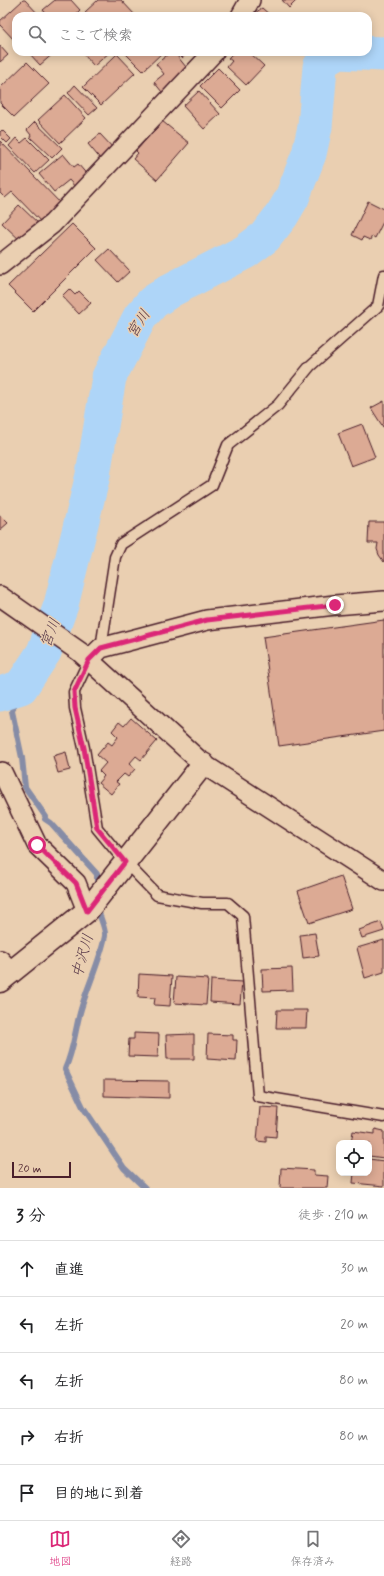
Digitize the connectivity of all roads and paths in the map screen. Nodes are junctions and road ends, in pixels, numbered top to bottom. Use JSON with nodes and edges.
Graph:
{"nodes":[{"id":1,"x":250,"y":0,"type":"edge"},
{"id":2,"x":243,"y":12,"type":"edge"},
{"id":3,"x":210,"y":56,"type":"edge"},
{"id":4,"x":0,"y":265,"type":"edge"},
{"id":5,"x":384,"y":275,"type":"edge"},
{"id":6,"x":0,"y":596,"type":"edge"},
{"id":7,"x":384,"y":602,"type":"edge"},
{"id":8,"x":90,"y":653,"type":"junction"},
{"id":9,"x":203,"y":764,"type":"junction"},
{"id":10,"x":0,"y":774,"type":"edge"},
{"id":11,"x":121,"y":867,"type":"junction"},
{"id":12,"x":384,"y":881,"type":"edge"},
{"id":13,"x":90,"y":906,"type":"junction"},
{"id":14,"x":4,"y":971,"type":"edge"},
{"id":15,"x":384,"y":1117,"type":"edge"}],
"edges":[{"from":1,"to":2,"type":"street"},
{"from":3,"to":4,"type":"street"},
{"from":5,"to":8,"type":"lane"},
{"from":6,"to":8,"type":"street"},
{"from":7,"to":8,"type":"street"},
{"from":8,"to":9,"type":"street"},
{"from":8,"to":11,"type":"lane"},
{"from":9,"to":11,"type":"street"},
{"from":9,"to":12,"type":"street"},
{"from":10,"to":13,"type":"street"},
{"from":11,"to":13,"type":"street"},
{"from":11,"to":15,"type":"lane"},
{"from":13,"to":14,"type":"street"}]}
